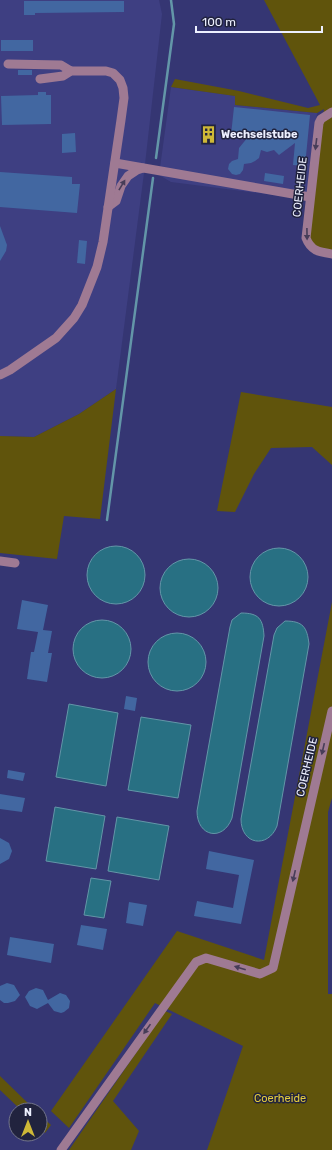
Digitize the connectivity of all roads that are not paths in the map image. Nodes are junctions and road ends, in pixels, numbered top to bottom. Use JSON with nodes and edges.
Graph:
{"nodes":[{"id":1,"x":8,"y":64,"type":"dead end"},
{"id":2,"x":71,"y":71,"type":"junction"},
{"id":3,"x":40,"y":79,"type":"dead end"},
{"id":4,"x":332,"y":112,"type":"edge"},
{"id":5,"x":115,"y":163,"type":"junction"},
{"id":6,"x":143,"y":168,"type":"junction"},
{"id":7,"x":310,"y":197,"type":"junction"},
{"id":8,"x":108,"y":207,"type":"junction"},
{"id":9,"x":332,"y":254,"type":"edge"},
{"id":10,"x":0,"y":375,"type":"edge"},
{"id":11,"x":0,"y":561,"type":"edge"},
{"id":12,"x":15,"y":563,"type":"dead end"},
{"id":13,"x":332,"y":711,"type":"edge"},
{"id":14,"x":61,"y":1150,"type":"edge"}],
"edges":[{"from":1,"to":2,"type":"street"},
{"from":2,"to":3,"type":"street"},
{"from":2,"to":5,"type":"street"},
{"from":4,"to":7,"type":"street","name":"COERHEIDE","one_way":true},
{"from":5,"to":6,"type":"street"},
{"from":5,"to":8,"type":"street"},
{"from":6,"to":7,"type":"street"},
{"from":8,"to":6,"type":"street","one_way":true},
{"from":7,"to":9,"type":"street","name":"COERHEIDE","one_way":true},
{"from":8,"to":10,"type":"street"},
{"from":11,"to":12,"type":"street"},
{"from":13,"to":14,"type":"street","name":"COERHEIDE","one_way":true}]}
